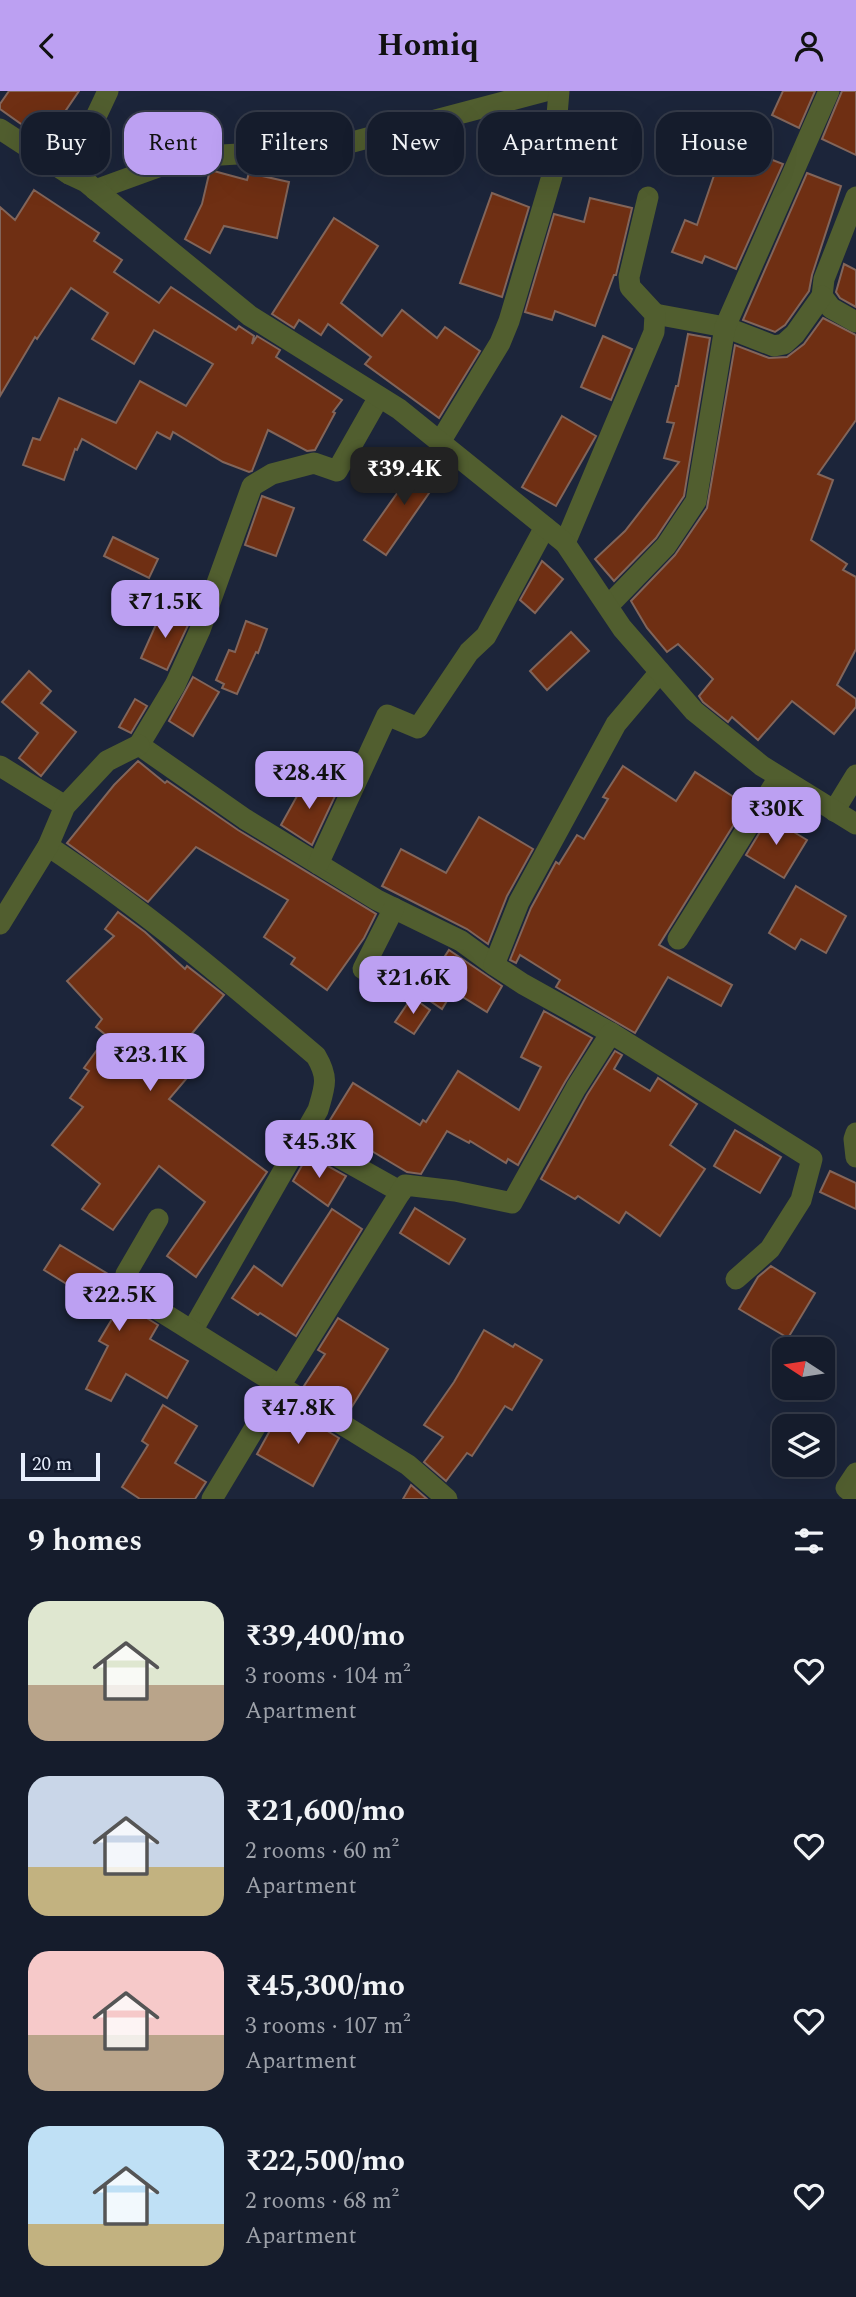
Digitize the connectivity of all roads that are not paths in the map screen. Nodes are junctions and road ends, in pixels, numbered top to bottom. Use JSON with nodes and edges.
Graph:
{"nodes":[{"id":1,"x":108,"y":91,"type":"edge"},
{"id":2,"x":545,"y":91,"type":"edge"},
{"id":3,"x":559,"y":91,"type":"edge"},
{"id":4,"x":829,"y":91,"type":"edge"},
{"id":5,"x":98,"y":112,"type":"edge"},
{"id":6,"x":0,"y":129,"type":"edge"},
{"id":7,"x":21,"y":143,"type":"edge"},
{"id":8,"x":71,"y":175,"type":"edge"},
{"id":9,"x":95,"y":190,"type":"junction"},
{"id":10,"x":648,"y":197,"type":"dead end"},
{"id":11,"x":856,"y":197,"type":"edge"},
{"id":12,"x":822,"y":296,"type":"junction"},
{"id":13,"x":655,"y":314,"type":"junction"},
{"id":14,"x":856,"y":322,"type":"edge"},
{"id":15,"x":725,"y":327,"type":"junction"},
{"id":16,"x":379,"y":397,"type":"junction"},
{"id":17,"x":440,"y":442,"type":"junction"},
{"id":18,"x":545,"y":527,"type":"junction"},
{"id":19,"x":565,"y":543,"type":"junction"},
{"id":20,"x":609,"y":605,"type":"junction"},
{"id":21,"x":660,"y":672,"type":"junction"},
{"id":22,"x":139,"y":745,"type":"junction"},
{"id":23,"x":0,"y":766,"type":"edge"},
{"id":24,"x":856,"y":775,"type":"edge"},
{"id":25,"x":779,"y":777,"type":"junction"},
{"id":26,"x":65,"y":806,"type":"junction"},
{"id":27,"x":834,"y":811,"type":"junction"},
{"id":28,"x":856,"y":824,"type":"edge"},
{"id":29,"x":48,"y":846,"type":"junction"},
{"id":30,"x":318,"y":864,"type":"junction"},
{"id":31,"x":394,"y":908,"type":"junction"},
{"id":32,"x":0,"y":924,"type":"edge"},
{"id":33,"x":678,"y":939,"type":"dead end"},
{"id":34,"x":494,"y":965,"type":"junction"},
{"id":35,"x":363,"y":969,"type":"dead end"},
{"id":36,"x":611,"y":1033,"type":"junction"},
{"id":37,"x":856,"y":1133,"type":"edge"},
{"id":38,"x":303,"y":1137,"type":"junction"},
{"id":39,"x":856,"y":1157,"type":"edge"},
{"id":40,"x":401,"y":1192,"type":"junction"},
{"id":41,"x":158,"y":1219,"type":"dead end"},
{"id":42,"x":736,"y":1279,"type":"dead end"},
{"id":43,"x":192,"y":1331,"type":"junction"},
{"id":44,"x":280,"y":1386,"type":"junction"},
{"id":45,"x":856,"y":1473,"type":"edge"},
{"id":46,"x":856,"y":1496,"type":"edge"},
{"id":47,"x":212,"y":1499,"type":"edge"},
{"id":48,"x":447,"y":1499,"type":"edge"}],
"edges":[{"from":1,"to":5,"type":"street"},
{"from":2,"to":9,"type":"street"},
{"from":3,"to":17,"type":"street"},
{"from":4,"to":15,"type":"street"},
{"from":6,"to":7,"type":"street"},
{"from":8,"to":9,"type":"street"},
{"from":9,"to":16,"type":"street"},
{"from":10,"to":13,"type":"street"},
{"from":11,"to":12,"type":"street"},
{"from":12,"to":14,"type":"street"},
{"from":12,"to":15,"type":"street"},
{"from":13,"to":15,"type":"street"},
{"from":13,"to":19,"type":"street"},
{"from":15,"to":20,"type":"street"},
{"from":16,"to":17,"type":"street"},
{"from":16,"to":22,"type":"street"},
{"from":17,"to":18,"type":"street"},
{"from":18,"to":19,"type":"street"},
{"from":18,"to":30,"type":"street"},
{"from":19,"to":20,"type":"street"},
{"from":20,"to":21,"type":"street"},
{"from":21,"to":25,"type":"street"},
{"from":21,"to":34,"type":"street"},
{"from":22,"to":26,"type":"street"},
{"from":22,"to":30,"type":"street"},
{"from":23,"to":26,"type":"street"},
{"from":24,"to":27,"type":"street"},
{"from":25,"to":27,"type":"street"},
{"from":25,"to":33,"type":"street"},
{"from":26,"to":29,"type":"street"},
{"from":27,"to":28,"type":"street"},
{"from":29,"to":32,"type":"street"},
{"from":29,"to":38,"type":"street"},
{"from":30,"to":31,"type":"street"},
{"from":31,"to":34,"type":"street"},
{"from":31,"to":35,"type":"street"},
{"from":34,"to":36,"type":"street"},
{"from":36,"to":40,"type":"street"},
{"from":36,"to":42,"type":"street"},
{"from":37,"to":39,"type":"street"},
{"from":38,"to":40,"type":"street"},
{"from":38,"to":43,"type":"street"},
{"from":40,"to":44,"type":"street"},
{"from":41,"to":43,"type":"street"},
{"from":43,"to":44,"type":"street"},
{"from":44,"to":47,"type":"street"},
{"from":44,"to":48,"type":"street"},
{"from":45,"to":46,"type":"street"}]}
